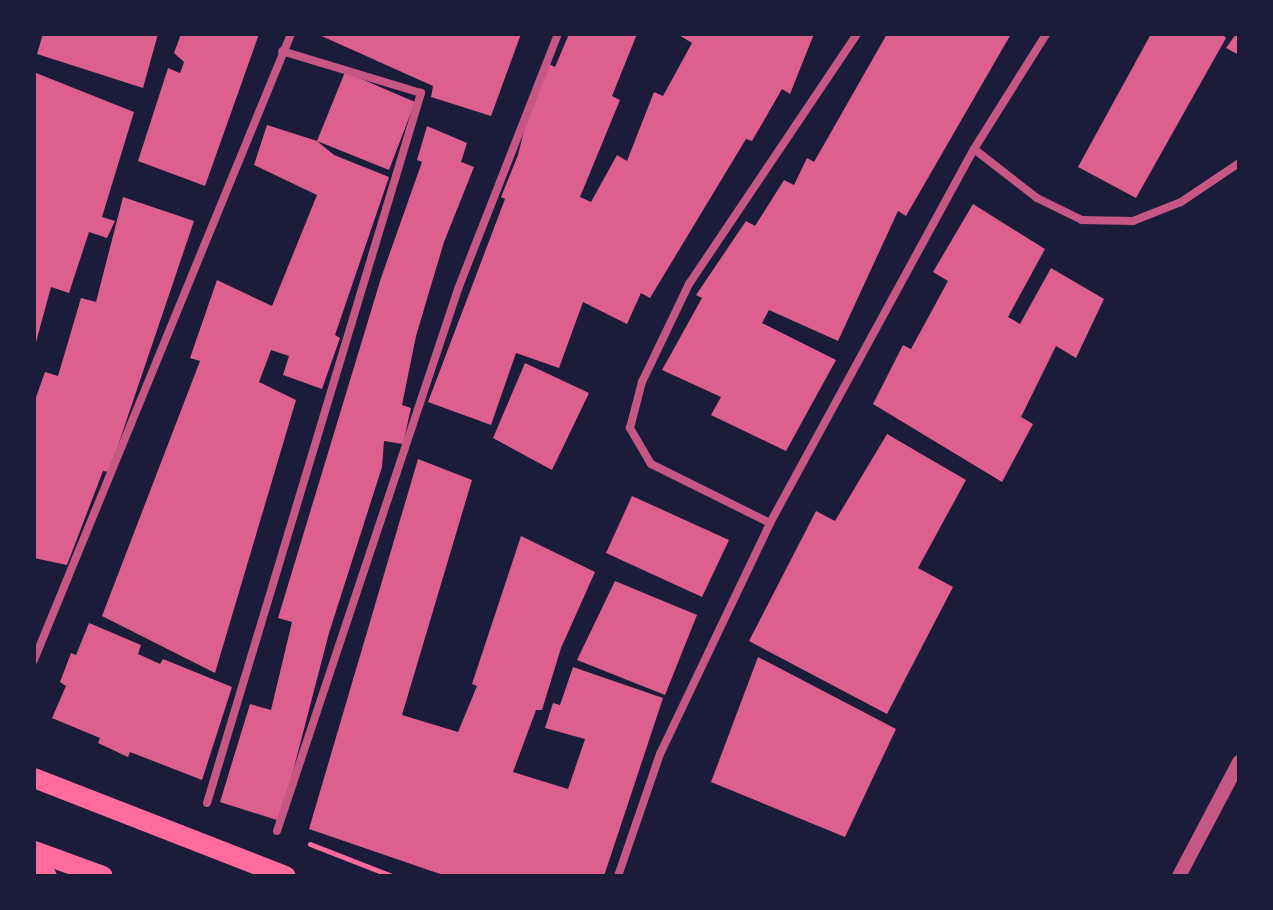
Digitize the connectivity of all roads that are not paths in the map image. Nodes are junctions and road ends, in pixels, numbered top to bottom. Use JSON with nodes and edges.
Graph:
{"nodes":[{"id":1,"x":291,"y":34,"type":"edge"},
{"id":2,"x":558,"y":34,"type":"edge"},
{"id":3,"x":857,"y":34,"type":"edge"},
{"id":4,"x":1046,"y":34,"type":"edge"},
{"id":5,"x":282,"y":51,"type":"junction"},
{"id":6,"x":974,"y":149,"type":"junction"},
{"id":7,"x":1239,"y":163,"type":"edge"},
{"id":8,"x":770,"y":523,"type":"junction"},
{"id":9,"x":34,"y":660,"type":"edge"},
{"id":10,"x":1239,"y":762,"type":"edge"},
{"id":11,"x":34,"y":778,"type":"edge"},
{"id":12,"x":207,"y":803,"type":"dead end"},
{"id":13,"x":277,"y":831,"type":"dead end"},
{"id":14,"x":34,"y":851,"type":"edge"},
{"id":15,"x":34,"y":857,"type":"edge"},
{"id":16,"x":47,"y":876,"type":"edge"},
{"id":17,"x":103,"y":876,"type":"edge"},
{"id":18,"x":286,"y":876,"type":"edge"},
{"id":19,"x":618,"y":876,"type":"edge"},
{"id":20,"x":1179,"y":876,"type":"edge"}],
"edges":[{"from":1,"to":5,"type":"street"},
{"from":2,"to":13,"type":"street"},
{"from":3,"to":8,"type":"street"},
{"from":4,"to":6,"type":"street"},
{"from":5,"to":9,"type":"street"},
{"from":5,"to":12,"type":"street"},
{"from":6,"to":7,"type":"street"},
{"from":6,"to":8,"type":"street"},
{"from":8,"to":19,"type":"street"},
{"from":10,"to":20,"type":"street"},
{"from":11,"to":18,"type":"main road"},
{"from":14,"to":17,"type":"main road"},
{"from":15,"to":16,"type":"main road"}]}
